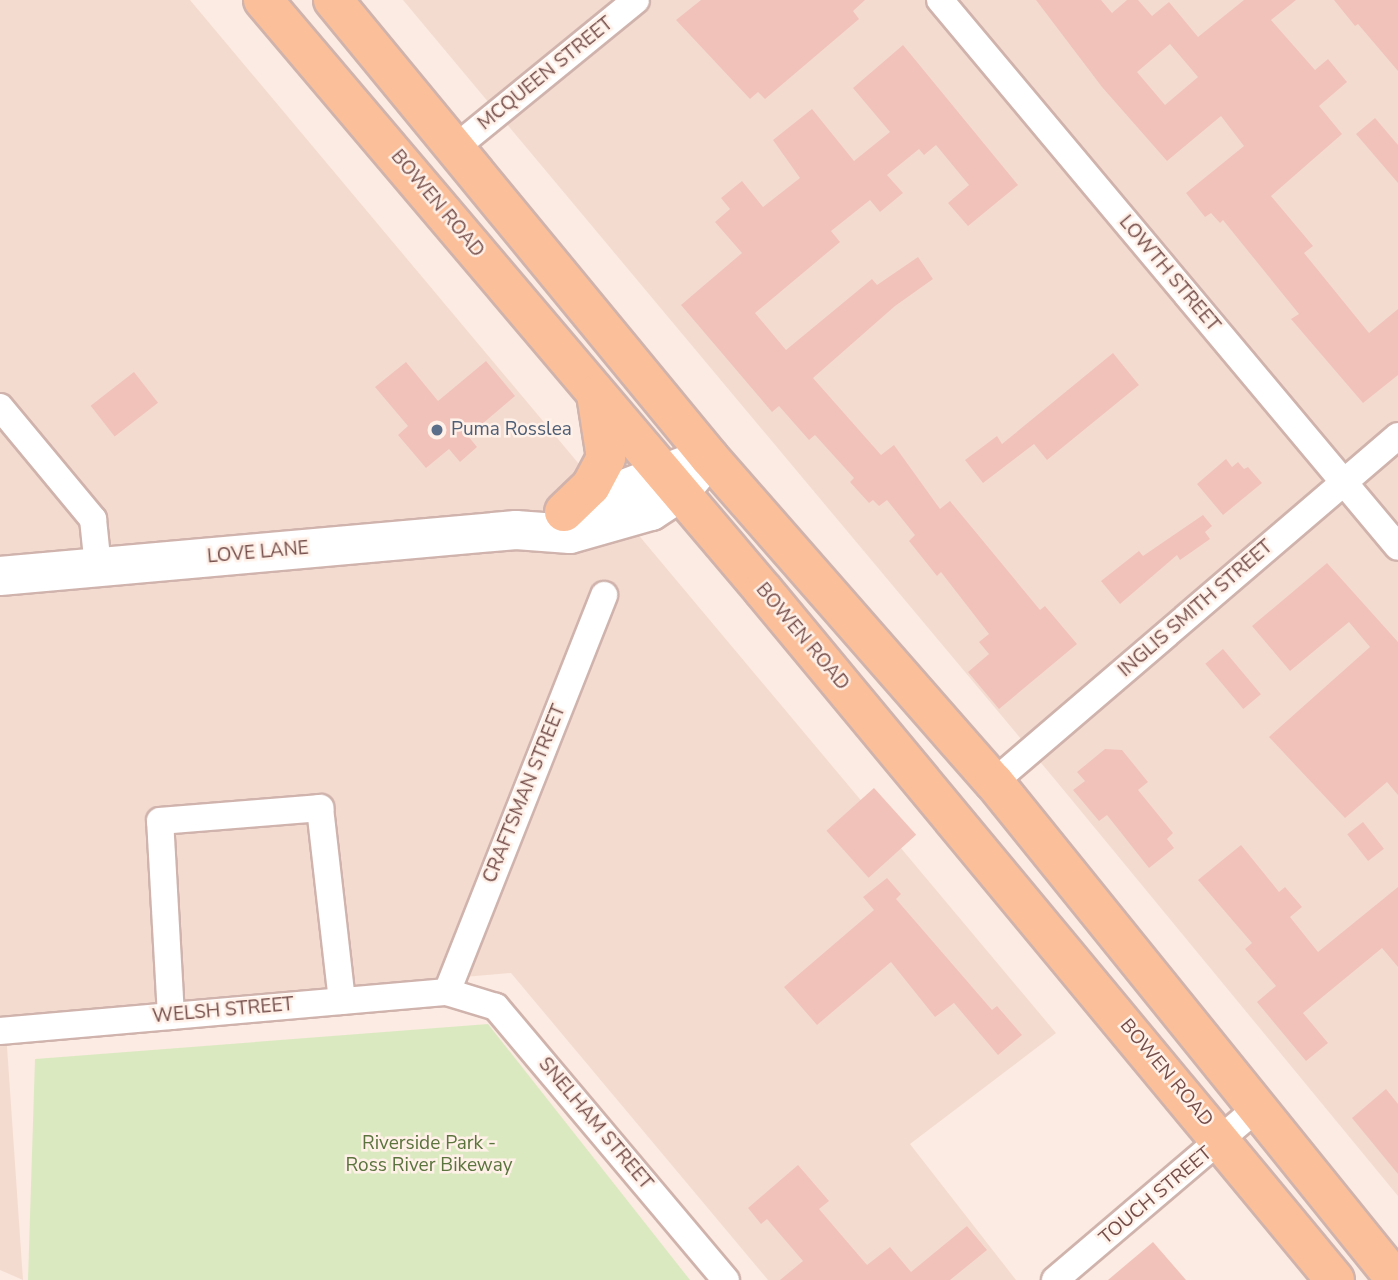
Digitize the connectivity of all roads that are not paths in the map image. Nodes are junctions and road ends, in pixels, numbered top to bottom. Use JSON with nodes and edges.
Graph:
{"nodes":[{"id":1,"x":263,"y":0,"type":"edge"},
{"id":2,"x":333,"y":0,"type":"edge"},
{"id":3,"x":636,"y":0,"type":"edge"},
{"id":4,"x":940,"y":0,"type":"edge"},
{"id":5,"x":456,"y":147,"type":"junction"},
{"id":6,"x":595,"y":390,"type":"junction"},
{"id":7,"x":0,"y":408,"type":"edge"},
{"id":8,"x":1398,"y":436,"type":"edge"},
{"id":9,"x":709,"y":457,"type":"junction"},
{"id":10,"x":672,"y":482,"type":"junction"},
{"id":11,"x":1343,"y":482,"type":"junction"},
{"id":12,"x":564,"y":512,"type":"junction"},
{"id":13,"x":516,"y":530,"type":"junction"},
{"id":14,"x":1398,"y":547,"type":"edge"},
{"id":15,"x":98,"y":567,"type":"junction"},
{"id":16,"x":0,"y":576,"type":"edge"},
{"id":17,"x":604,"y":595,"type":"dead end"},
{"id":18,"x":994,"y":782,"type":"junction"},
{"id":19,"x":447,"y":992,"type":"junction"},
{"id":20,"x":342,"y":1001,"type":"junction"},
{"id":21,"x":171,"y":1016,"type":"junction"},
{"id":22,"x":0,"y":1031,"type":"edge"},
{"id":23,"x":1255,"y":1110,"type":"junction"},
{"id":24,"x":1222,"y":1140,"type":"junction"},
{"id":25,"x":726,"y":1280,"type":"edge"},
{"id":26,"x":1055,"y":1280,"type":"edge"},
{"id":27,"x":1335,"y":1280,"type":"edge"},
{"id":28,"x":1396,"y":1280,"type":"edge"}],
"edges":[{"from":1,"to":6,"type":"main road","name":"BOWEN ROAD"},
{"from":2,"to":5,"type":"main road"},
{"from":3,"to":5,"type":"street","name":"MCQUEEN STREET"},
{"from":4,"to":11,"type":"street","name":"LOWTH STREET"},
{"from":5,"to":9,"type":"main road"},
{"from":6,"to":10,"type":"main road","name":"BOWEN ROAD"},
{"from":6,"to":12,"type":"main road"},
{"from":7,"to":15,"type":"street"},
{"from":8,"to":11,"type":"street","name":"INGLIS SMITH STREET"},
{"from":9,"to":10,"type":"street","name":"LOVE LANE"},
{"from":9,"to":18,"type":"main road"},
{"from":10,"to":12,"type":"street","name":"LOVE LANE"},
{"from":10,"to":13,"type":"street","name":"LOVE LANE"},
{"from":10,"to":24,"type":"main road","name":"BOWEN ROAD"},
{"from":11,"to":14,"type":"street","name":"LOWTH STREET"},
{"from":11,"to":18,"type":"street","name":"INGLIS SMITH STREET"},
{"from":12,"to":13,"type":"street","name":"LOVE LANE"},
{"from":13,"to":15,"type":"street","name":"LOVE LANE"},
{"from":15,"to":16,"type":"street","name":"LOVE LANE"},
{"from":17,"to":19,"type":"street","name":"CRAFTSMAN STREET"},
{"from":18,"to":23,"type":"main road"},
{"from":19,"to":20,"type":"street","name":"WELSH STREET"},
{"from":19,"to":25,"type":"street","name":"SNELHAM STREET"},
{"from":20,"to":21,"type":"street","name":"WELSH STREET"},
{"from":20,"to":21,"type":"street"},
{"from":21,"to":22,"type":"street","name":"WELSH STREET"},
{"from":23,"to":24,"type":"street","name":"TOUCH STREET"},
{"from":23,"to":28,"type":"main road"},
{"from":24,"to":26,"type":"street","name":"TOUCH STREET"},
{"from":24,"to":27,"type":"main road","name":"BOWEN ROAD"}]}
